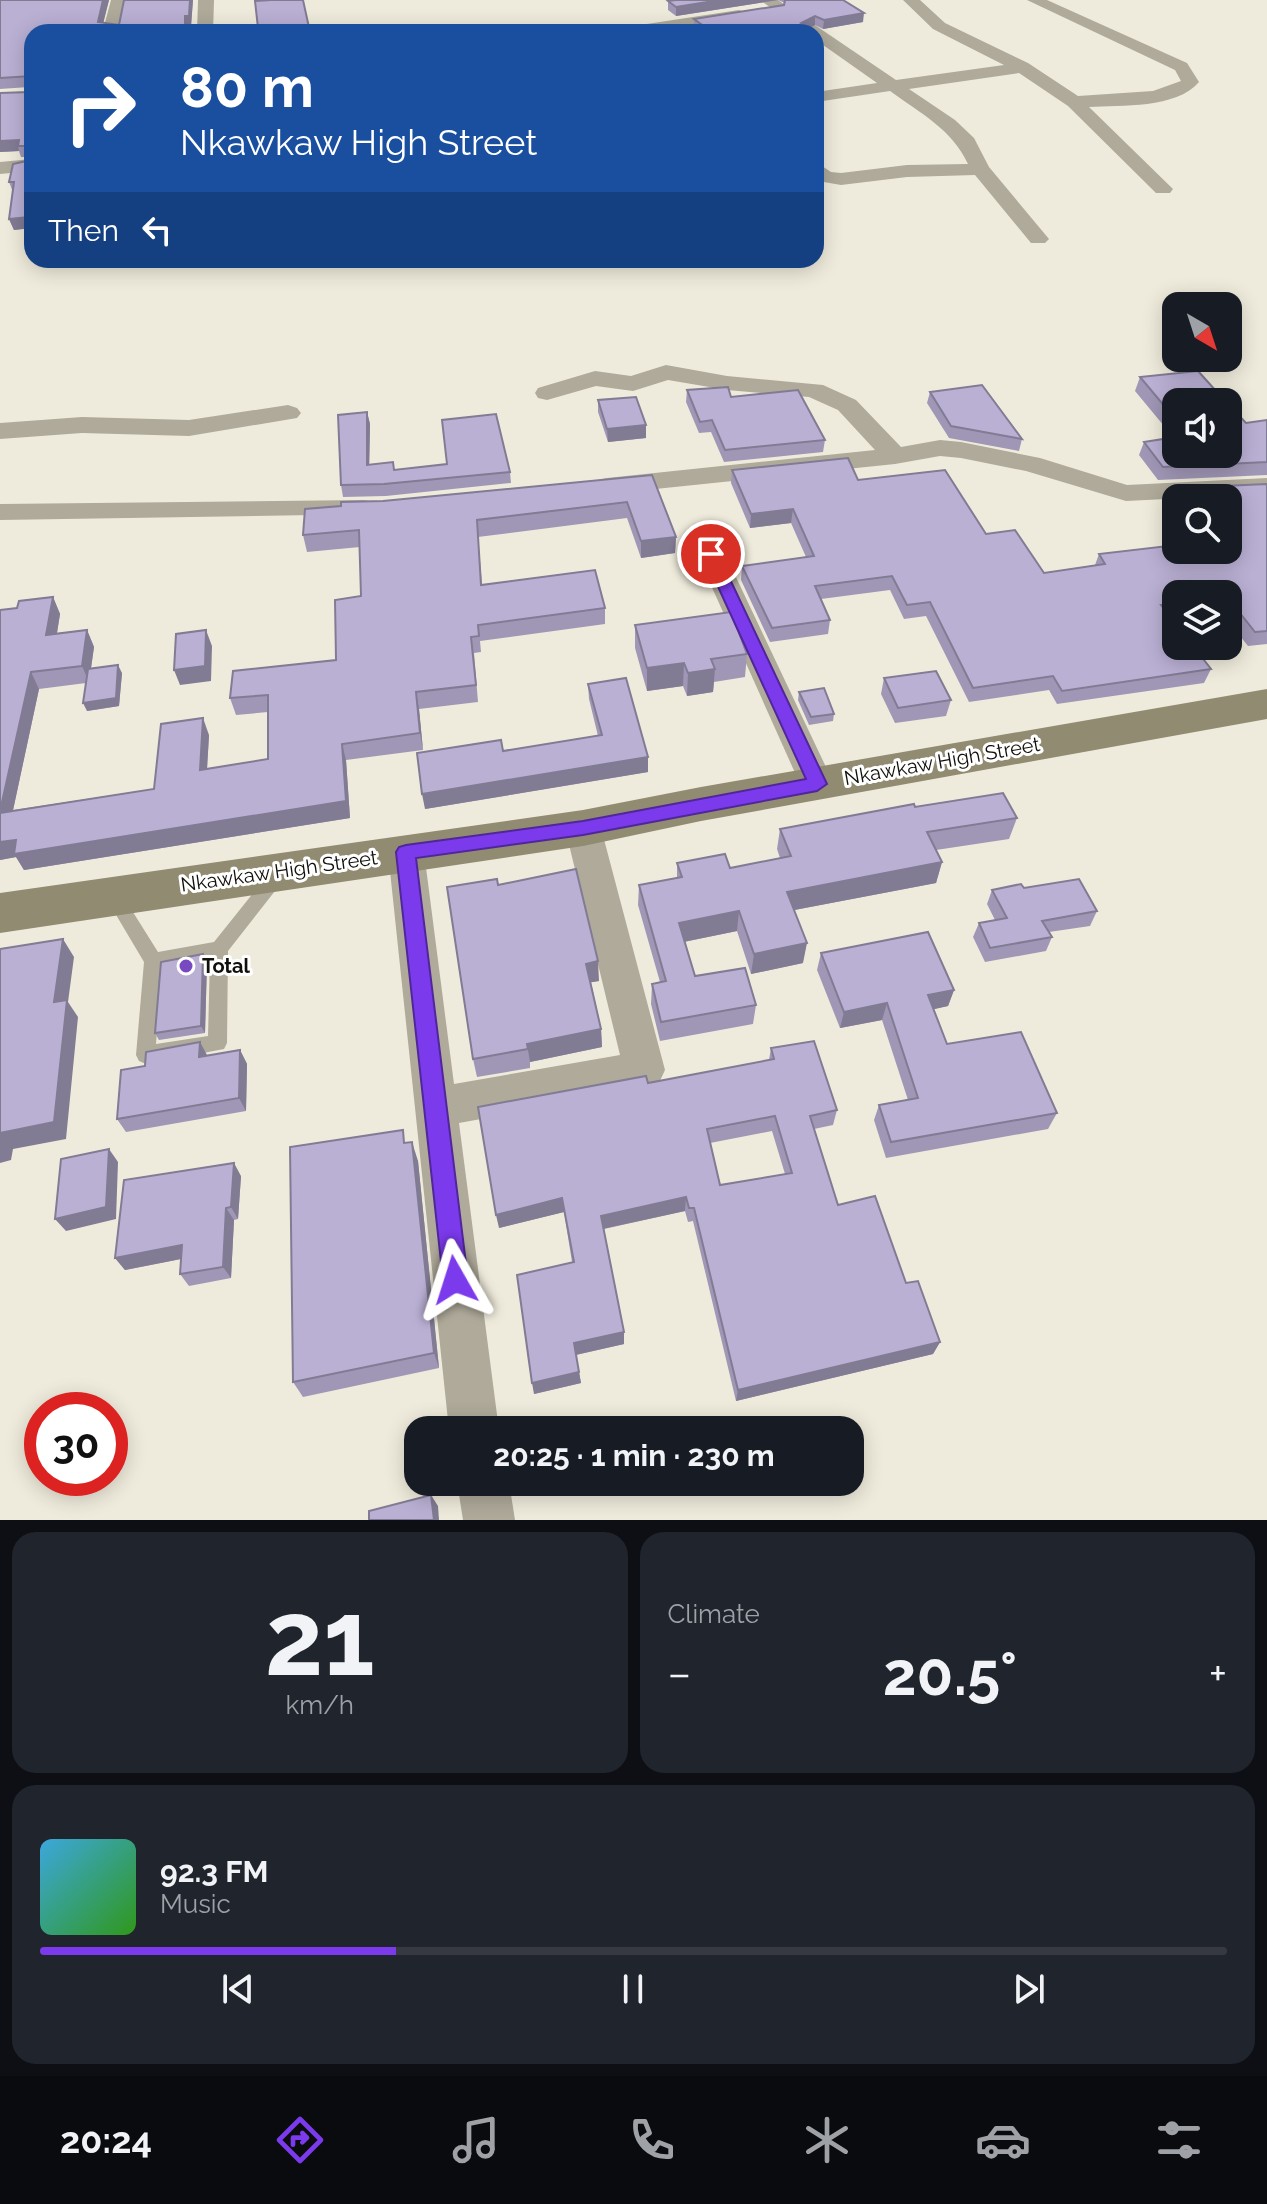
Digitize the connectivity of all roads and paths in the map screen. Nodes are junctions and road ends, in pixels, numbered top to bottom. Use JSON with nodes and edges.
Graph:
{"nodes":[{"id":1,"x":119,"y":0,"type":"edge"},
{"id":2,"x":206,"y":0,"type":"edge"},
{"id":3,"x":911,"y":0,"type":"edge"},
{"id":4,"x":1035,"y":0,"type":"edge"},
{"id":5,"x":773,"y":4,"type":"edge"},
{"id":6,"x":647,"y":9,"type":"dead end"},
{"id":7,"x":113,"y":24,"type":"edge"},
{"id":8,"x":205,"y":24,"type":"edge"},
{"id":9,"x":664,"y":24,"type":"edge"},
{"id":10,"x":690,"y":24,"type":"edge"},
{"id":11,"x":803,"y":24,"type":"edge"},
{"id":12,"x":824,"y":38,"type":"edge"},
{"id":13,"x":1022,"y":67,"type":"junction"},
{"id":14,"x":897,"y":86,"type":"junction"},
{"id":15,"x":824,"y":96,"type":"edge"},
{"id":16,"x":1074,"y":102,"type":"junction"},
{"id":17,"x":24,"y":166,"type":"edge"},
{"id":18,"x":0,"y":168,"type":"edge"},
{"id":19,"x":980,"y":169,"type":"junction"},
{"id":20,"x":824,"y":176,"type":"edge"},
{"id":21,"x":1163,"y":189,"type":"dead end"},
{"id":22,"x":1038,"y":239,"type":"dead end"},
{"id":23,"x":547,"y":393,"type":"dead end"},
{"id":24,"x":288,"y":413,"type":"dead end"},
{"id":25,"x":0,"y":431,"type":"edge"},
{"id":26,"x":895,"y":456,"type":"junction"},
{"id":27,"x":1267,"y":486,"type":"edge"},
{"id":28,"x":588,"y":488,"type":"edge"},
{"id":29,"x":386,"y":507,"type":"edge"},
{"id":30,"x":0,"y":512,"type":"edge"},
{"id":31,"x":711,"y":554,"type":"dead end"},
{"id":32,"x":1267,"y":704,"type":"edge"},
{"id":33,"x":817,"y":784,"type":"junction"},
{"id":34,"x":583,"y":828,"type":"junction"},
{"id":35,"x":406,"y":852,"type":"junction"},
{"id":36,"x":279,"y":873,"type":"junction"},
{"id":37,"x":113,"y":896,"type":"junction"},
{"id":38,"x":0,"y":913,"type":"edge"},
{"id":39,"x":219,"y":949,"type":"junction"},
{"id":40,"x":153,"y":961,"type":"junction"},
{"id":41,"x":436,"y":1107,"type":"junction"},
{"id":42,"x":472,"y":1416,"type":"edge"},
{"id":43,"x":485,"y":1496,"type":"edge"},
{"id":44,"x":489,"y":1520,"type":"edge"}],
"edges":[{"from":1,"to":7,"type":"street"},
{"from":2,"to":8,"type":"street"},
{"from":3,"to":13,"type":"street"},
{"from":4,"to":16,"type":"street"},
{"from":5,"to":10,"type":"street"},
{"from":5,"to":11,"type":"street"},
{"from":6,"to":9,"type":"street"},
{"from":12,"to":14,"type":"street"},
{"from":13,"to":14,"type":"street"},
{"from":13,"to":16,"type":"street"},
{"from":14,"to":15,"type":"street"},
{"from":14,"to":19,"type":"street"},
{"from":16,"to":21,"type":"street"},
{"from":17,"to":18,"type":"street"},
{"from":19,"to":20,"type":"street"},
{"from":19,"to":22,"type":"street"},
{"from":23,"to":26,"type":"street"},
{"from":24,"to":25,"type":"street"},
{"from":26,"to":27,"type":"street"},
{"from":26,"to":28,"type":"street"},
{"from":29,"to":30,"type":"street"},
{"from":31,"to":33,"type":"street"},
{"from":32,"to":33,"type":"main road","name":"Nkawkaw High Street"},
{"from":33,"to":34,"type":"main road","name":"Nkawkaw High Street"},
{"from":34,"to":35,"type":"main road","name":"Nkawkaw High Street"},
{"from":34,"to":41,"type":"street"},
{"from":35,"to":36,"type":"main road","name":"Nkawkaw High Street"},
{"from":35,"to":41,"type":"street"},
{"from":36,"to":37,"type":"main road","name":"Nkawkaw High Street"},
{"from":36,"to":39,"type":"lane"},
{"from":37,"to":38,"type":"main road","name":"Nkawkaw High Street"},
{"from":37,"to":40,"type":"lane"},
{"from":39,"to":40,"type":"lane"},
{"from":39,"to":40,"type":"lane"},
{"from":41,"to":42,"type":"street"},
{"from":43,"to":44,"type":"street"}]}
